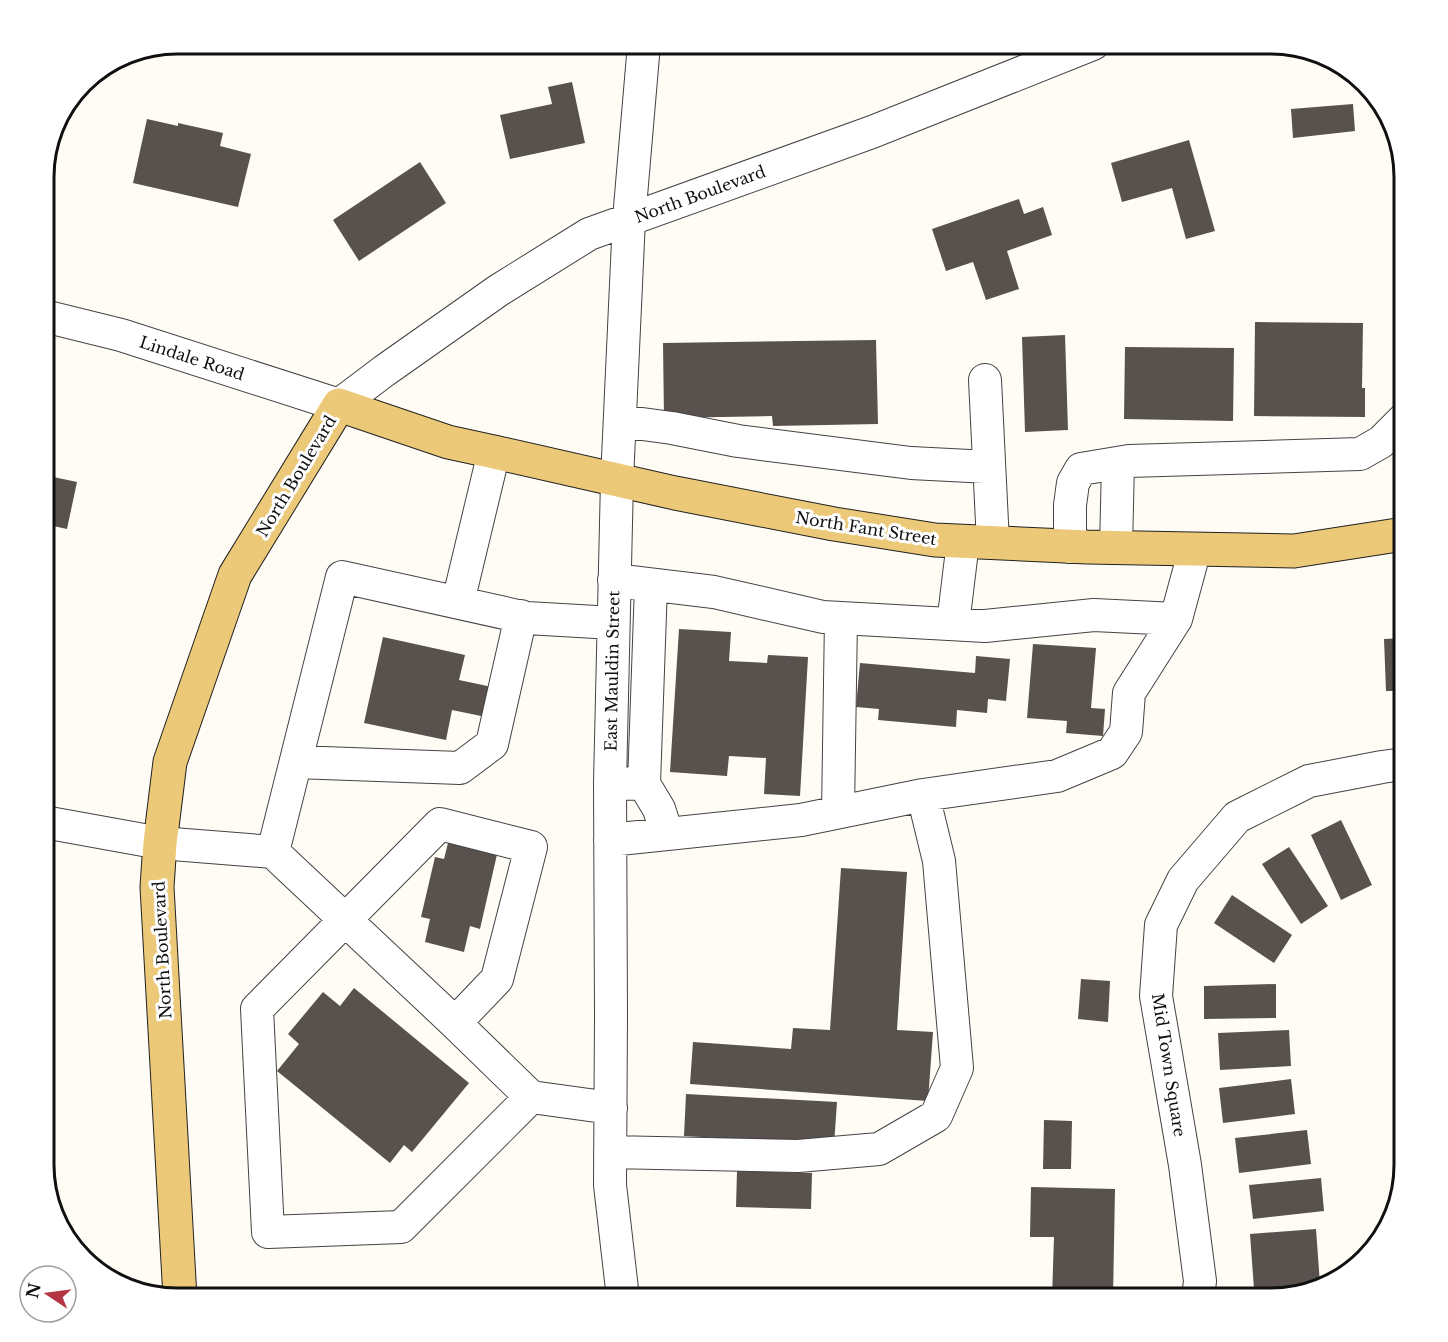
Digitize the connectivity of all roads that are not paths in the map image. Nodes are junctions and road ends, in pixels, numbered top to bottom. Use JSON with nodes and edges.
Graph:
{"nodes":[{"id":1,"x":643,"y":54,"type":"edge"},
{"id":2,"x":1068,"y":54,"type":"edge"},
{"id":3,"x":630,"y":219,"type":"junction"},
{"id":4,"x":54,"y":318,"type":"edge"},
{"id":5,"x":985,"y":380,"type":"dead end"},
{"id":6,"x":339,"y":405,"type":"junction"},
{"id":7,"x":620,"y":421,"type":"junction"},
{"id":8,"x":1394,"y":429,"type":"edge"},
{"id":9,"x":494,"y":452,"type":"junction"},
{"id":10,"x":1118,"y":462,"type":"junction"},
{"id":11,"x":989,"y":467,"type":"junction"},
{"id":12,"x":617,"y":480,"type":"junction"},
{"id":13,"x":1394,"y":535,"type":"edge"},
{"id":14,"x":978,"y":542,"type":"junction"},
{"id":15,"x":1070,"y":547,"type":"junction"},
{"id":16,"x":1116,"y":548,"type":"junction"},
{"id":17,"x":1195,"y":549,"type":"junction"},
{"id":18,"x":615,"y":580,"type":"junction"},
{"id":19,"x":651,"y":585,"type":"junction"},
{"id":20,"x":458,"y":602,"type":"junction"},
{"id":21,"x":521,"y":616,"type":"junction"},
{"id":22,"x":841,"y":618,"type":"junction"},
{"id":23,"x":1176,"y":619,"type":"junction"},
{"id":24,"x":614,"y":623,"type":"junction"},
{"id":25,"x":953,"y":624,"type":"junction"},
{"id":26,"x":296,"y":762,"type":"junction"},
{"id":27,"x":1394,"y":765,"type":"edge"},
{"id":28,"x":610,"y":783,"type":"junction"},
{"id":29,"x":644,"y":784,"type":"junction"},
{"id":30,"x":923,"y":795,"type":"junction"},
{"id":31,"x":838,"y":812,"type":"junction"},
{"id":32,"x":54,"y":824,"type":"edge"},
{"id":33,"x":667,"y":834,"type":"junction"},
{"id":34,"x":610,"y":840,"type":"junction"},
{"id":35,"x":160,"y":843,"type":"junction"},
{"id":36,"x":273,"y":852,"type":"junction"},
{"id":37,"x":346,"y":919,"type":"junction"},
{"id":38,"x":455,"y":1023,"type":"junction"},
{"id":39,"x":531,"y":1097,"type":"junction"},
{"id":40,"x":611,"y":1108,"type":"junction"},
{"id":41,"x":610,"y":1152,"type":"junction"},
{"id":42,"x":179,"y":1288,"type":"edge"},
{"id":43,"x":622,"y":1288,"type":"edge"},
{"id":44,"x":1199,"y":1288,"type":"edge"}],
"edges":[{"from":1,"to":3,"type":"street","name":"East Mauldin Street"},
{"from":2,"to":3,"type":"street","name":"North Boulevard"},
{"from":3,"to":6,"type":"street","name":"North Boulevard"},
{"from":3,"to":7,"type":"street","name":"East Mauldin Street"},
{"from":4,"to":6,"type":"street","name":"Lindale Road"},
{"from":5,"to":11,"type":"street"},
{"from":6,"to":9,"type":"main road","name":"North Fant Street"},
{"from":6,"to":35,"type":"main road","name":"North Boulevard"},
{"from":7,"to":11,"type":"street"},
{"from":7,"to":12,"type":"street","name":"East Mauldin Street"},
{"from":8,"to":10,"type":"street"},
{"from":9,"to":12,"type":"main road","name":"North Fant Street"},
{"from":9,"to":20,"type":"street"},
{"from":10,"to":15,"type":"street"},
{"from":10,"to":16,"type":"street"},
{"from":11,"to":14,"type":"street"},
{"from":12,"to":14,"type":"main road","name":"North Fant Street"},
{"from":12,"to":18,"type":"street","name":"East Mauldin Street"},
{"from":13,"to":17,"type":"main road","name":"North Fant Street"},
{"from":14,"to":15,"type":"main road","name":"North Fant Street"},
{"from":14,"to":25,"type":"street"},
{"from":15,"to":16,"type":"main road","name":"North Fant Street"},
{"from":16,"to":17,"type":"main road","name":"North Fant Street"},
{"from":17,"to":23,"type":"street"},
{"from":18,"to":19,"type":"street"},
{"from":18,"to":24,"type":"street","name":"East Mauldin Street"},
{"from":19,"to":22,"type":"street"},
{"from":19,"to":29,"type":"street"},
{"from":20,"to":21,"type":"street"},
{"from":20,"to":26,"type":"street"},
{"from":21,"to":24,"type":"street"},
{"from":21,"to":26,"type":"street"},
{"from":22,"to":25,"type":"street"},
{"from":22,"to":31,"type":"street"},
{"from":23,"to":25,"type":"street"},
{"from":23,"to":30,"type":"street"},
{"from":24,"to":28,"type":"street","name":"East Mauldin Street"},
{"from":26,"to":36,"type":"street"},
{"from":27,"to":44,"type":"street","name":"Mid Town Square"},
{"from":28,"to":29,"type":"street"},
{"from":28,"to":34,"type":"street","name":"East Mauldin Street"},
{"from":29,"to":33,"type":"street"},
{"from":30,"to":31,"type":"street"},
{"from":30,"to":41,"type":"street"},
{"from":31,"to":33,"type":"street"},
{"from":32,"to":35,"type":"street"},
{"from":33,"to":34,"type":"street"},
{"from":34,"to":40,"type":"street","name":"East Mauldin Street"},
{"from":35,"to":36,"type":"street"},
{"from":35,"to":42,"type":"main road","name":"North Boulevard"},
{"from":36,"to":37,"type":"street"},
{"from":37,"to":38,"type":"street"},
{"from":37,"to":38,"type":"street"},
{"from":37,"to":39,"type":"street"},
{"from":38,"to":39,"type":"street"},
{"from":39,"to":40,"type":"street"},
{"from":40,"to":41,"type":"street","name":"East Mauldin Street"},
{"from":41,"to":43,"type":"street","name":"East Mauldin Street"}]}
